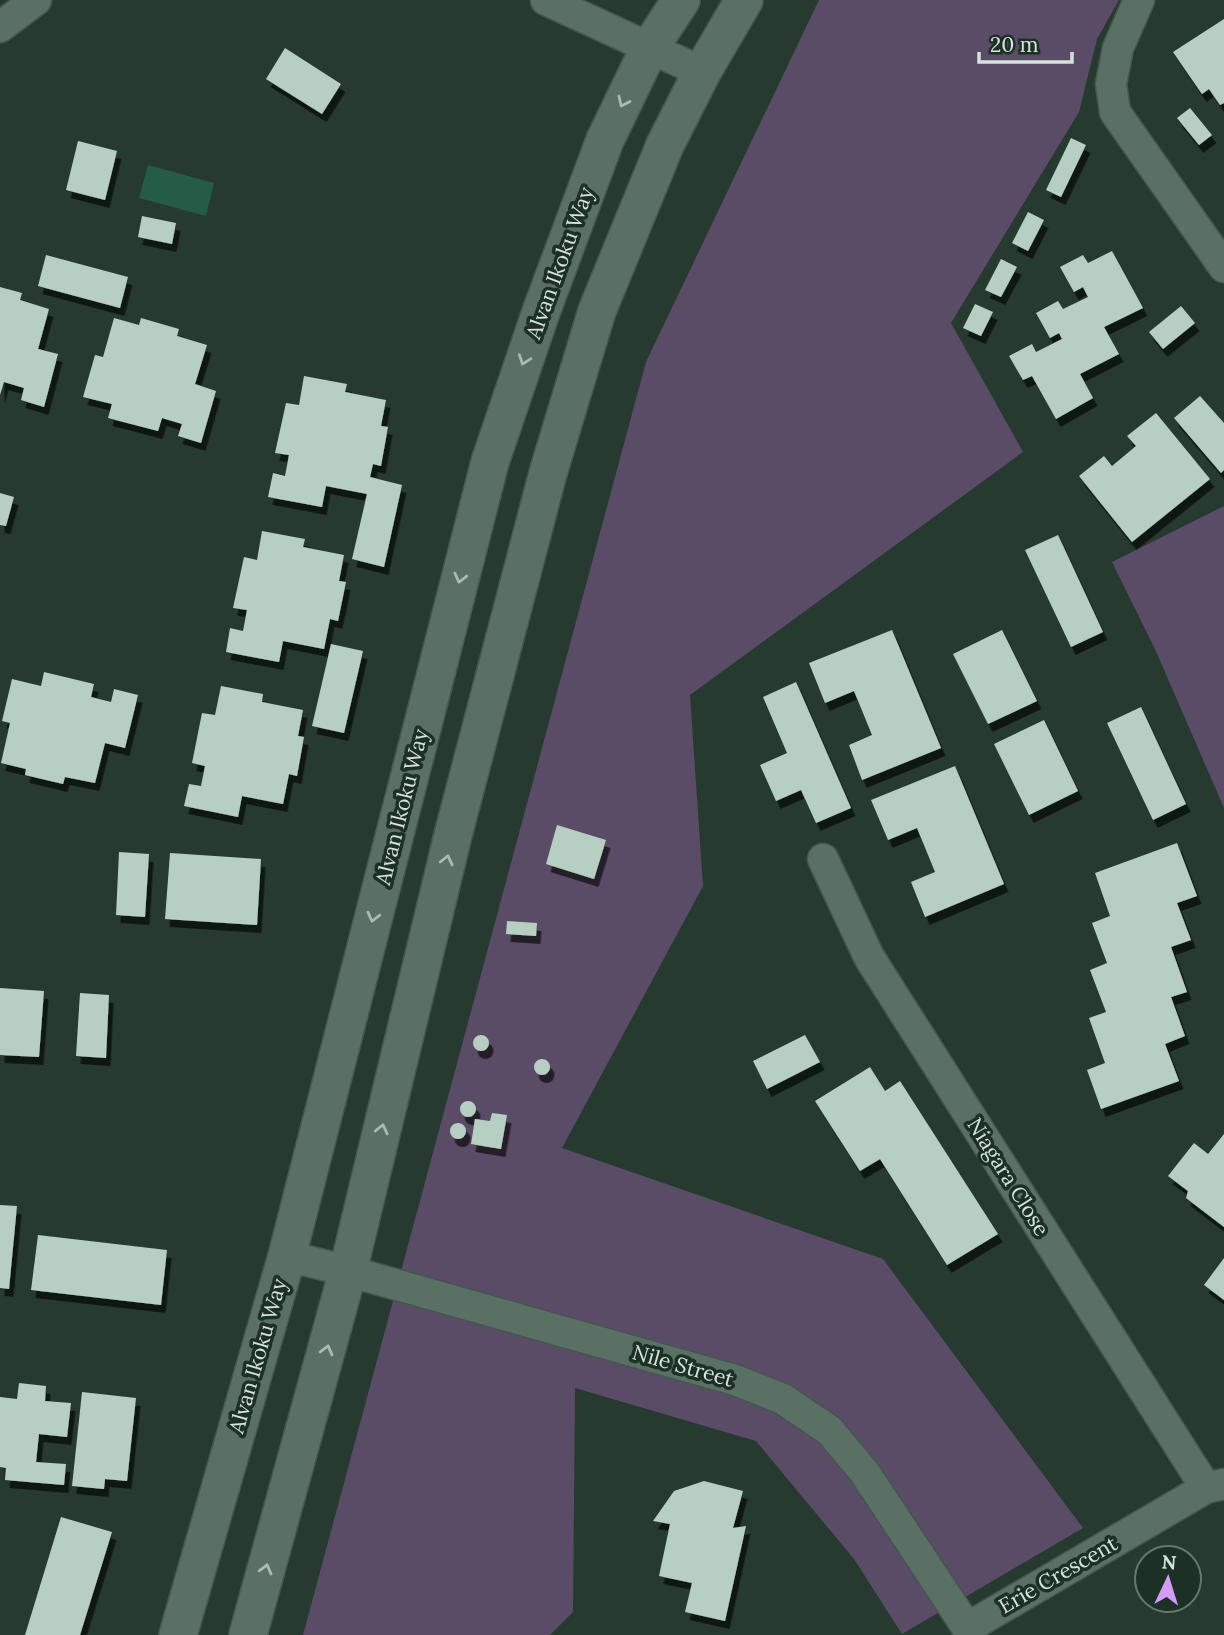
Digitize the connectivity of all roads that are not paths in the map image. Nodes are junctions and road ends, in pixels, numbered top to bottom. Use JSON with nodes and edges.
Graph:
{"nodes":[{"id":1,"x":36,"y":0,"type":"edge"},
{"id":2,"x":546,"y":0,"type":"edge"},
{"id":3,"x":681,"y":0,"type":"edge"},
{"id":4,"x":744,"y":0,"type":"edge"},
{"id":5,"x":1139,"y":0,"type":"edge"},
{"id":6,"x":0,"y":27,"type":"edge"},
{"id":7,"x":649,"y":49,"type":"junction"},
{"id":8,"x":702,"y":72,"type":"junction"},
{"id":9,"x":1224,"y":267,"type":"edge"},
{"id":10,"x":823,"y":859,"type":"dead end"},
{"id":11,"x":287,"y":1256,"type":"junction"},
{"id":12,"x":348,"y":1271,"type":"junction"},
{"id":13,"x":1215,"y":1486,"type":"edge"},
{"id":14,"x":969,"y":1632,"type":"edge"},
{"id":15,"x":178,"y":1635,"type":"edge"},
{"id":16,"x":248,"y":1635,"type":"edge"}],
"edges":[{"from":1,"to":6,"type":"street"},
{"from":2,"to":7,"type":"street"},
{"from":3,"to":7,"type":"street","name":"Alvan Ikoku Way"},
{"from":4,"to":8,"type":"street"},
{"from":5,"to":9,"type":"street"},
{"from":7,"to":8,"type":"street"},
{"from":7,"to":11,"type":"street","name":"Alvan Ikoku Way","one_way":true},
{"from":12,"to":8,"type":"street","one_way":true},
{"from":10,"to":13,"type":"street","name":"Niagara Close"},
{"from":11,"to":12,"type":"street","name":"Nile Street"},
{"from":11,"to":15,"type":"street","name":"Alvan Ikoku Way"},
{"from":12,"to":14,"type":"street","name":"Nile Street"},
{"from":16,"to":12,"type":"street","one_way":true},
{"from":13,"to":14,"type":"street","name":"Erie Crescent"}]}
